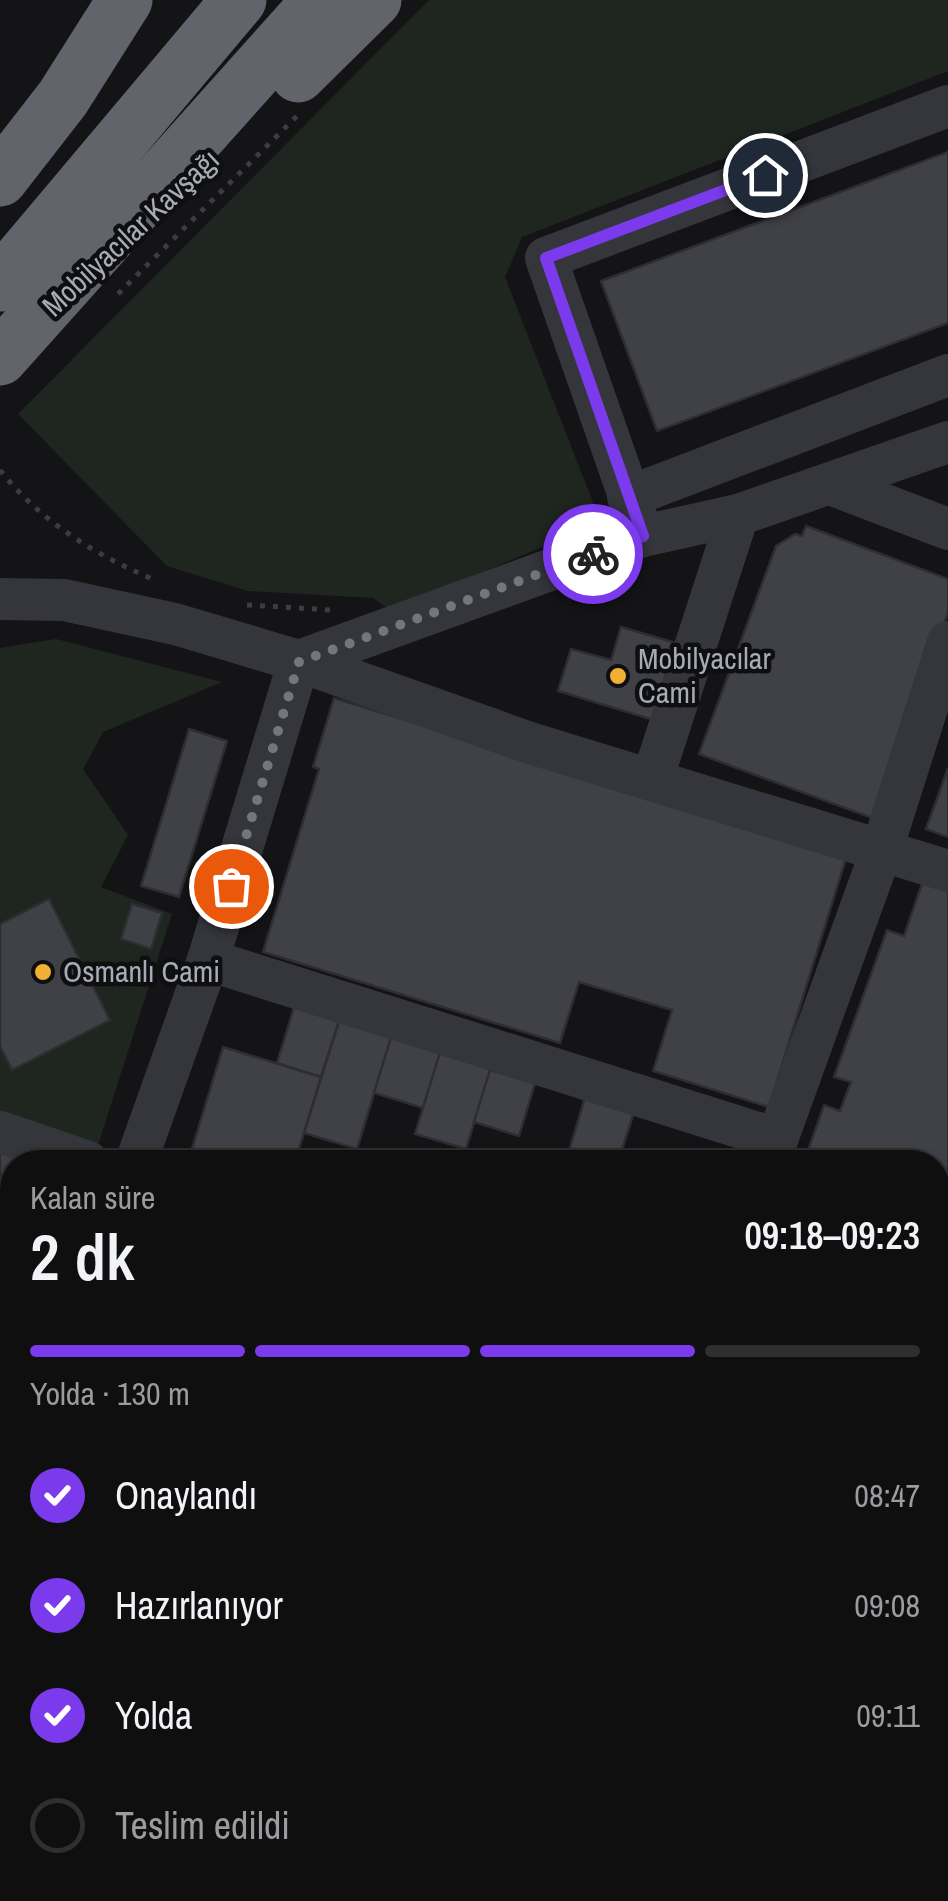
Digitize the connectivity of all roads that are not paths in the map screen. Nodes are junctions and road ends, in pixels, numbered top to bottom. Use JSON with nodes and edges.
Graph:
{"nodes":[{"id":1,"x":125,"y":0,"type":"edge"},
{"id":2,"x":239,"y":0,"type":"edge"},
{"id":3,"x":320,"y":0,"type":"edge"},
{"id":4,"x":374,"y":0,"type":"edge"},
{"id":5,"x":948,"y":106,"type":"edge"},
{"id":6,"x":0,"y":179,"type":"edge"},
{"id":7,"x":10,"y":323,"type":"edge"},
{"id":8,"x":948,"y":374,"type":"edge"},
{"id":9,"x":948,"y":442,"type":"edge"},
{"id":10,"x":830,"y":484,"type":"junction"},
{"id":11,"x":628,"y":496,"type":"junction"},
{"id":12,"x":738,"y":514,"type":"junction"},
{"id":13,"x":948,"y":529,"type":"edge"},
{"id":14,"x":643,"y":536,"type":"junction"},
{"id":15,"x":0,"y":598,"type":"edge"},
{"id":16,"x":948,"y":642,"type":"edge"},
{"id":17,"x":299,"y":662,"type":"junction"},
{"id":18,"x":652,"y":780,"type":"junction"},
{"id":19,"x":882,"y":849,"type":"junction"},
{"id":20,"x":948,"y":871,"type":"edge"},
{"id":21,"x":208,"y":960,"type":"junction"},
{"id":22,"x":0,"y":1132,"type":"edge"},
{"id":23,"x":53,"y":1150,"type":"edge"},
{"id":24,"x":140,"y":1150,"type":"edge"},
{"id":25,"x":770,"y":1150,"type":"edge"},
{"id":26,"x":773,"y":1150,"type":"edge"}],
"edges":[{"from":1,"to":6,"type":"highway"},
{"from":2,"to":7,"type":"highway","name":"Mobilyacılar Kavşağı"},
{"from":3,"to":7,"type":"highway","name":"Mobilyacılar Kavşağı"},
{"from":4,"to":7,"type":"highway","name":"Mobilyacılar Kavşağı"},
{"from":5,"to":11,"type":"street"},
{"from":8,"to":11,"type":"street"},
{"from":9,"to":10,"type":"street"},
{"from":10,"to":12,"type":"street"},
{"from":10,"to":13,"type":"street"},
{"from":11,"to":14,"type":"street"},
{"from":12,"to":14,"type":"street"},
{"from":12,"to":18,"type":"street"},
{"from":14,"to":17,"type":"street"},
{"from":15,"to":17,"type":"street"},
{"from":16,"to":19,"type":"street"},
{"from":17,"to":18,"type":"street"},
{"from":17,"to":21,"type":"street"},
{"from":18,"to":19,"type":"street"},
{"from":19,"to":20,"type":"street"},
{"from":19,"to":26,"type":"street"},
{"from":21,"to":24,"type":"street"},
{"from":21,"to":25,"type":"street"},
{"from":22,"to":23,"type":"street"}]}
